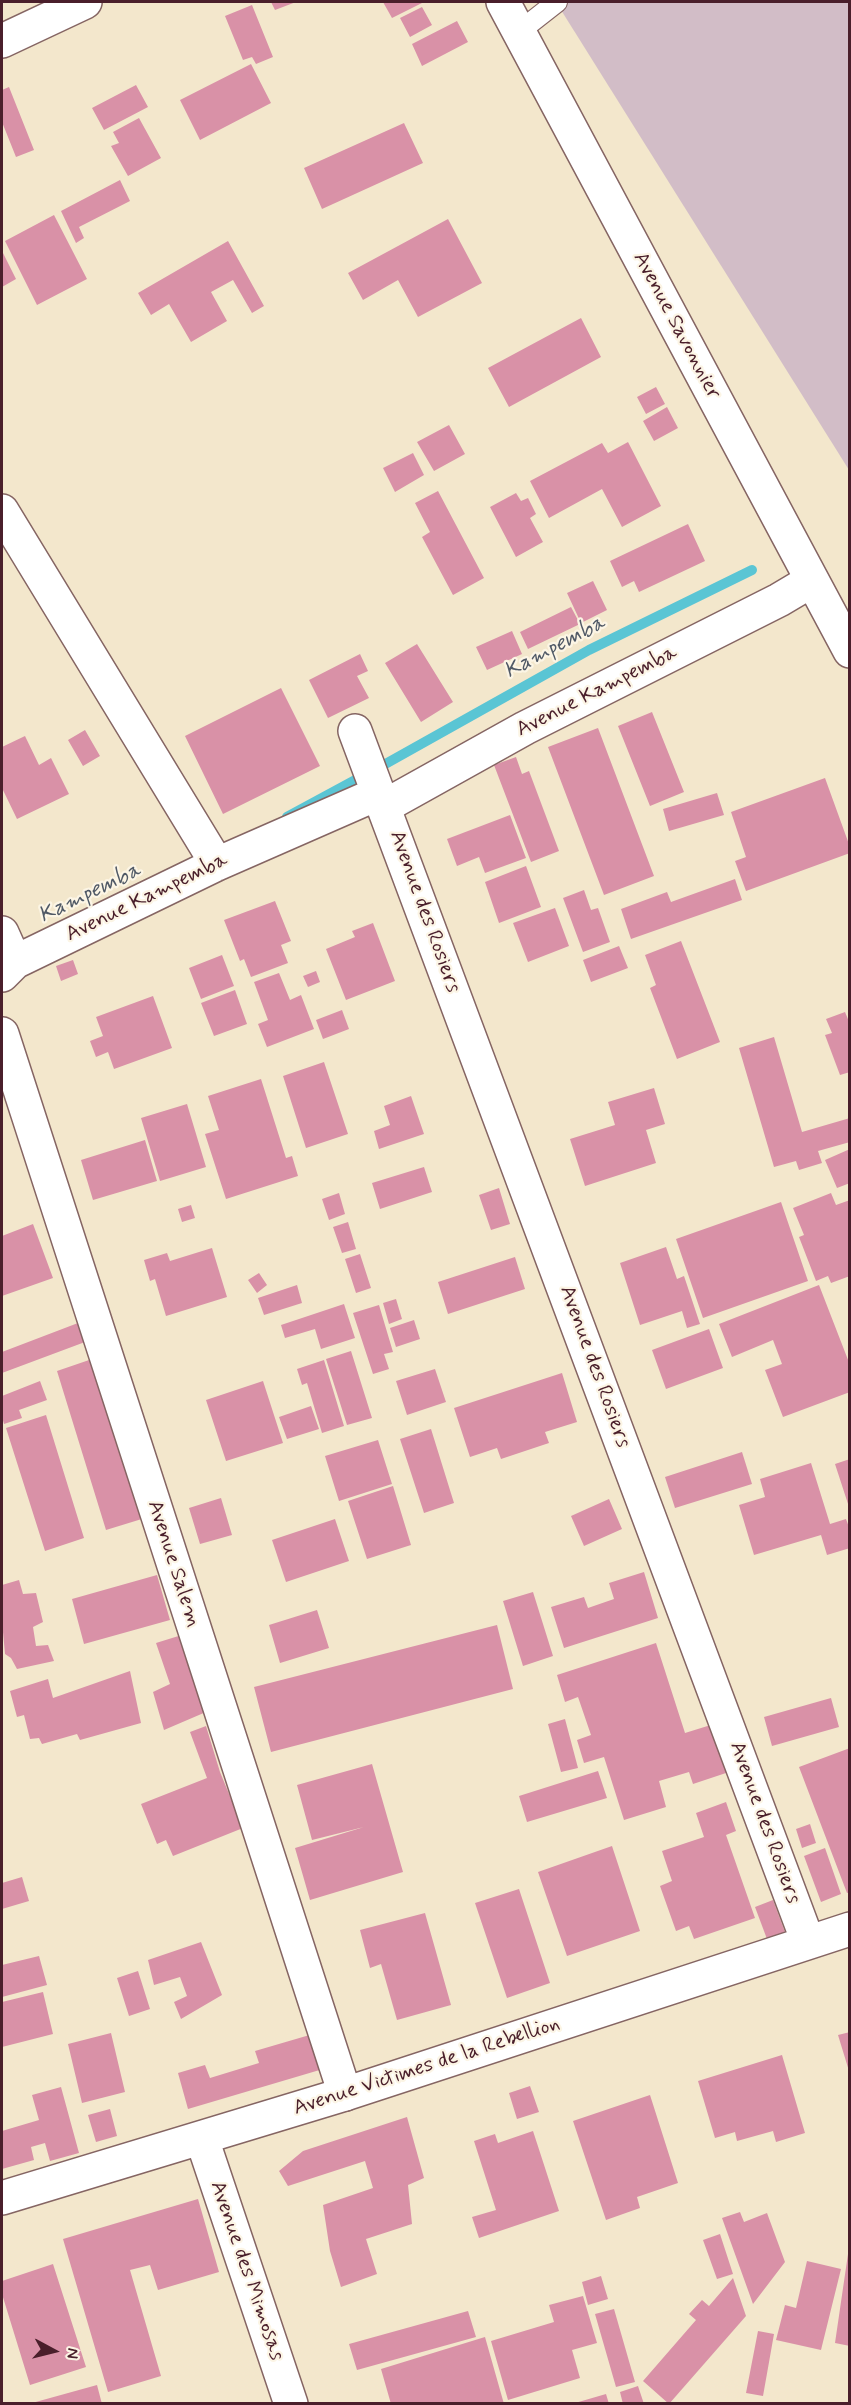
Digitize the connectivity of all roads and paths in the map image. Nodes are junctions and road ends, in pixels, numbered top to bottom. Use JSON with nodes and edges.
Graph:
{"nodes":[{"id":1,"x":85,"y":2,"type":"edge"},
{"id":2,"x":503,"y":2,"type":"edge"},
{"id":3,"x":557,"y":2,"type":"edge"},
{"id":4,"x":520,"y":31,"type":"junction"},
{"id":5,"x":2,"y":41,"type":"edge"},
{"id":6,"x":2,"y":511,"type":"edge"},
{"id":7,"x":811,"y":581,"type":"junction"},
{"id":8,"x":849,"y":648,"type":"edge"},
{"id":9,"x":371,"y":771,"type":"junction"},
{"id":10,"x":209,"y":850,"type":"junction"},
{"id":11,"x":7,"y":951,"type":"edge"},
{"id":12,"x":2,"y":1034,"type":"edge"},
{"id":13,"x":849,"y":1929,"type":"edge"},
{"id":14,"x":808,"y":1942,"type":"junction"},
{"id":15,"x":345,"y":2094,"type":"junction"},
{"id":16,"x":202,"y":2139,"type":"junction"},
{"id":17,"x":2,"y":2198,"type":"edge"},
{"id":18,"x":291,"y":2403,"type":"edge"}],
"edges":[{"from":1,"to":5,"type":"street"},
{"from":2,"to":4,"type":"street","name":"Avenue Savonnier"},
{"from":3,"to":4,"type":"lane"},
{"from":4,"to":7,"type":"street","name":"Avenue Savonnier"},
{"from":6,"to":10,"type":"street"},
{"from":7,"to":8,"type":"street","name":"Avenue Savonnier"},
{"from":7,"to":9,"type":"street","name":"Avenue Kampemba"},
{"from":9,"to":10,"type":"street","name":"Avenue Kampemba"},
{"from":9,"to":14,"type":"street","name":"Avenue des Rosiers"},
{"from":10,"to":11,"type":"street","name":"Avenue Kampemba"},
{"from":12,"to":15,"type":"street","name":"Avenue Salem"},
{"from":13,"to":14,"type":"street","name":"Avenue Victimes de la Rebellion"},
{"from":14,"to":15,"type":"street","name":"Avenue Victimes de la Rebellion"},
{"from":15,"to":16,"type":"street","name":"Avenue Victimes de la Rebellion"},
{"from":16,"to":17,"type":"street","name":"Avenue Victimes de la Rebellion"},
{"from":16,"to":18,"type":"street","name":"Avenue des Mimosas"}]}
